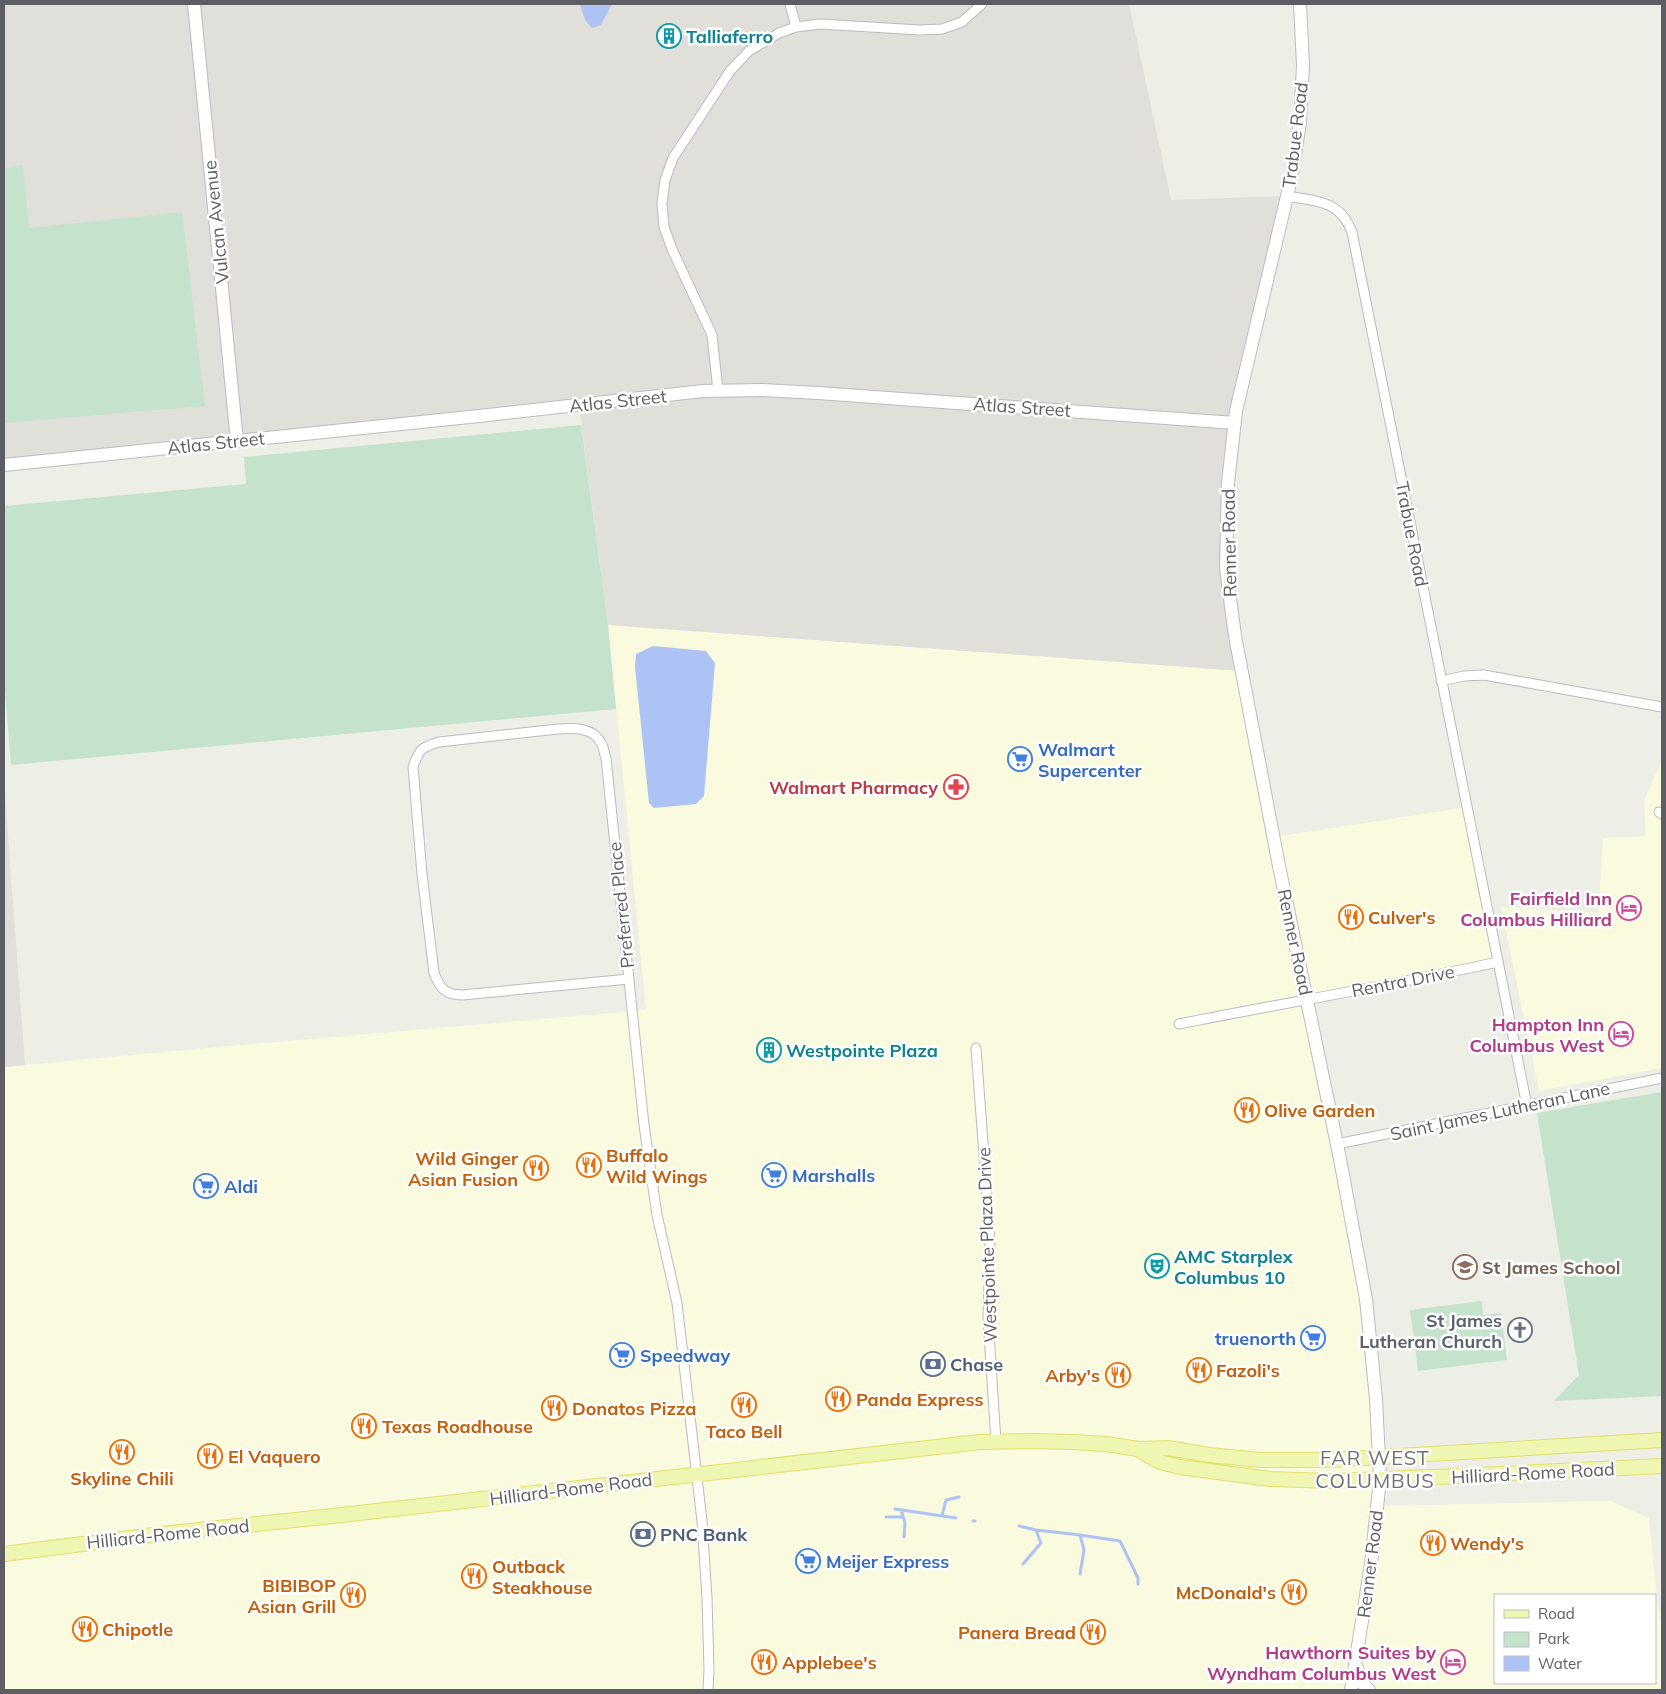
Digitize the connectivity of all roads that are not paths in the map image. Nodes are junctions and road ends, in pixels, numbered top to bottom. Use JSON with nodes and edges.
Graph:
{"nodes":[{"id":1,"x":194,"y":4,"type":"edge"},
{"id":2,"x":790,"y":4,"type":"edge"},
{"id":3,"x":982,"y":4,"type":"edge"},
{"id":4,"x":1300,"y":4,"type":"edge"},
{"id":5,"x":796,"y":27,"type":"junction"},
{"id":6,"x":1287,"y":196,"type":"junction"},
{"id":7,"x":718,"y":392,"type":"junction"},
{"id":8,"x":1234,"y":423,"type":"junction"},
{"id":9,"x":237,"y":440,"type":"junction"},
{"id":10,"x":4,"y":464,"type":"edge"},
{"id":11,"x":1441,"y":680,"type":"junction"},
{"id":12,"x":1662,"y":707,"type":"edge"},
{"id":13,"x":1498,"y":962,"type":"junction"},
{"id":14,"x":629,"y":979,"type":"junction"},
{"id":15,"x":1307,"y":999,"type":"junction"},
{"id":16,"x":1179,"y":1024,"type":"dead end"},
{"id":17,"x":976,"y":1048,"type":"dead end"},
{"id":18,"x":1662,"y":1078,"type":"edge"},
{"id":19,"x":1526,"y":1106,"type":"junction"},
{"id":20,"x":1337,"y":1144,"type":"junction"},
{"id":21,"x":1662,"y":1440,"type":"edge"},
{"id":22,"x":996,"y":1442,"type":"junction"},
{"id":23,"x":1138,"y":1449,"type":"junction"},
{"id":24,"x":1379,"y":1458,"type":"junction"},
{"id":25,"x":1662,"y":1466,"type":"edge"},
{"id":26,"x":697,"y":1475,"type":"junction"},
{"id":27,"x":1380,"y":1479,"type":"junction"},
{"id":28,"x":4,"y":1554,"type":"edge"},
{"id":29,"x":1356,"y":1666,"type":"junction"},
{"id":30,"x":708,"y":1690,"type":"edge"},
{"id":31,"x":1351,"y":1690,"type":"edge"},
{"id":32,"x":1369,"y":1690,"type":"edge"}],
"edges":[{"from":1,"to":9,"type":"main road","name":"Vulcan Avenue"},
{"from":2,"to":5,"type":"street"},
{"from":3,"to":5,"type":"street"},
{"from":4,"to":6,"type":"main road","name":"Trabue Road"},
{"from":5,"to":7,"type":"street"},
{"from":6,"to":8,"type":"main road","name":"Renner Road"},
{"from":6,"to":11,"type":"street","name":"Trabue Road"},
{"from":7,"to":8,"type":"main road","name":"Atlas Street"},
{"from":7,"to":9,"type":"main road","name":"Atlas Street"},
{"from":8,"to":15,"type":"main road","name":"Renner Road"},
{"from":9,"to":10,"type":"main road","name":"Atlas Street"},
{"from":11,"to":12,"type":"street"},
{"from":11,"to":13,"type":"street","name":"Trabue Road"},
{"from":13,"to":15,"type":"street","name":"Rentra Drive"},
{"from":13,"to":19,"type":"street","name":"Trabue Road"},
{"from":14,"to":14,"type":"street","name":"Preferred Place"},
{"from":14,"to":26,"type":"street"},
{"from":15,"to":16,"type":"street"},
{"from":15,"to":20,"type":"main road","name":"Renner Road"},
{"from":17,"to":22,"type":"street","name":"Westpointe Plaza Drive"},
{"from":18,"to":19,"type":"street","name":"Saint James Lutheran Lane"},
{"from":19,"to":20,"type":"street","name":"Saint James Lutheran Lane"},
{"from":20,"to":24,"type":"main road","name":"Renner Road"},
{"from":21,"to":24,"type":"main road","name":"Hilliard-Rome Road"},
{"from":22,"to":23,"type":"main road","name":"Hilliard-Rome Road"},
{"from":22,"to":26,"type":"main road","name":"Hilliard-Rome Road"},
{"from":23,"to":24,"type":"main road","name":"Hilliard-Rome Road"},
{"from":23,"to":27,"type":"main road","name":"Hilliard-Rome Road"},
{"from":24,"to":27,"type":"main road","name":"Renner Road"},
{"from":25,"to":27,"type":"main road","name":"Hilliard-Rome Road"},
{"from":26,"to":28,"type":"main road","name":"Hilliard-Rome Road"},
{"from":26,"to":30,"type":"street"},
{"from":27,"to":29,"type":"main road","name":"Renner Road"},
{"from":29,"to":31,"type":"main road","name":"Renner Road"},
{"from":29,"to":32,"type":"main road"}]}
